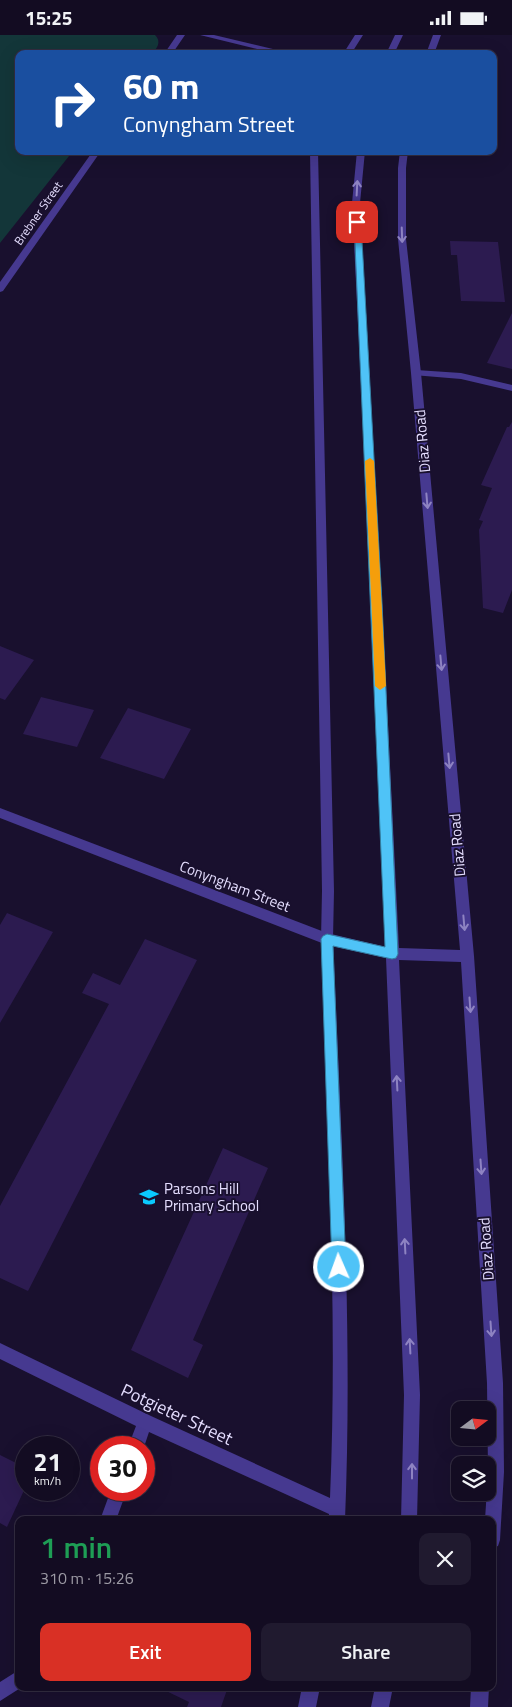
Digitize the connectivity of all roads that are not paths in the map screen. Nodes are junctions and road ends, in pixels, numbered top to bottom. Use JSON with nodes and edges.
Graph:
{"nodes":[{"id":1,"x":181,"y":35,"type":"edge"},
{"id":2,"x":204,"y":35,"type":"edge"},
{"id":3,"x":359,"y":35,"type":"edge"},
{"id":4,"x":398,"y":35,"type":"edge"},
{"id":5,"x":437,"y":35,"type":"edge"},
{"id":6,"x":171,"y":50,"type":"edge"},
{"id":7,"x":272,"y":50,"type":"edge"},
{"id":8,"x":350,"y":50,"type":"edge"},
{"id":9,"x":392,"y":50,"type":"edge"},
{"id":10,"x":431,"y":50,"type":"edge"},
{"id":11,"x":94,"y":155,"type":"edge"},
{"id":12,"x":314,"y":155,"type":"edge"},
{"id":13,"x":361,"y":155,"type":"edge"},
{"id":14,"x":404,"y":155,"type":"edge"},
{"id":15,"x":0,"y":289,"type":"edge"},
{"id":16,"x":416,"y":373,"type":"junction"},
{"id":17,"x":512,"y":388,"type":"edge"},
{"id":18,"x":0,"y":813,"type":"edge"},
{"id":19,"x":327,"y":939,"type":"junction"},
{"id":20,"x":392,"y":954,"type":"junction"},
{"id":21,"x":466,"y":956,"type":"junction"},
{"id":22,"x":0,"y":1351,"type":"edge"},
{"id":23,"x":145,"y":1422,"type":"junction"},
{"id":24,"x":140,"y":1436,"type":"edge"},
{"id":25,"x":115,"y":1501,"type":"edge"},
{"id":26,"x":338,"y":1515,"type":"edge"},
{"id":27,"x":109,"y":1516,"type":"edge"},
{"id":28,"x":409,"y":1516,"type":"edge"},
{"id":29,"x":493,"y":1516,"type":"edge"},
{"id":30,"x":15,"y":1682,"type":"edge"},
{"id":31,"x":310,"y":1691,"type":"edge"},
{"id":32,"x":383,"y":1691,"type":"edge"},
{"id":33,"x":480,"y":1691,"type":"edge"},
{"id":34,"x":0,"y":1692,"type":"edge"},
{"id":35,"x":307,"y":1707,"type":"edge"},
{"id":36,"x":380,"y":1707,"type":"edge"},
{"id":37,"x":479,"y":1707,"type":"edge"}],
"edges":[{"from":1,"to":6,"type":"street"},
{"from":2,"to":7,"type":"street"},
{"from":3,"to":8,"type":"street"},
{"from":4,"to":9,"type":"street"},
{"from":5,"to":10,"type":"street"},
{"from":11,"to":15,"type":"street","name":"Brebner Street"},
{"from":12,"to":19,"type":"street"},
{"from":20,"to":13,"type":"street","one_way":true},
{"from":14,"to":16,"type":"street","name":"Diaz Road","one_way":true},
{"from":16,"to":17,"type":"street"},
{"from":16,"to":21,"type":"street","name":"Diaz Road","one_way":true},
{"from":18,"to":19,"type":"street","name":"Conyngham Street"},
{"from":19,"to":20,"type":"street","name":"Conyngham Street"},
{"from":19,"to":26,"type":"street"},
{"from":20,"to":21,"type":"street","name":"Conyngham Street"},
{"from":28,"to":20,"type":"street","one_way":true},
{"from":21,"to":29,"type":"street","name":"Diaz Road","one_way":true},
{"from":22,"to":23,"type":"street","name":"Potgieter Street"},
{"from":23,"to":24,"type":"street"},
{"from":23,"to":26,"type":"street","name":"Potgieter Street"},
{"from":25,"to":27,"type":"street"},
{"from":30,"to":34,"type":"street"},
{"from":31,"to":35,"type":"street"},
{"from":32,"to":36,"type":"street"},
{"from":33,"to":37,"type":"street"}]}
